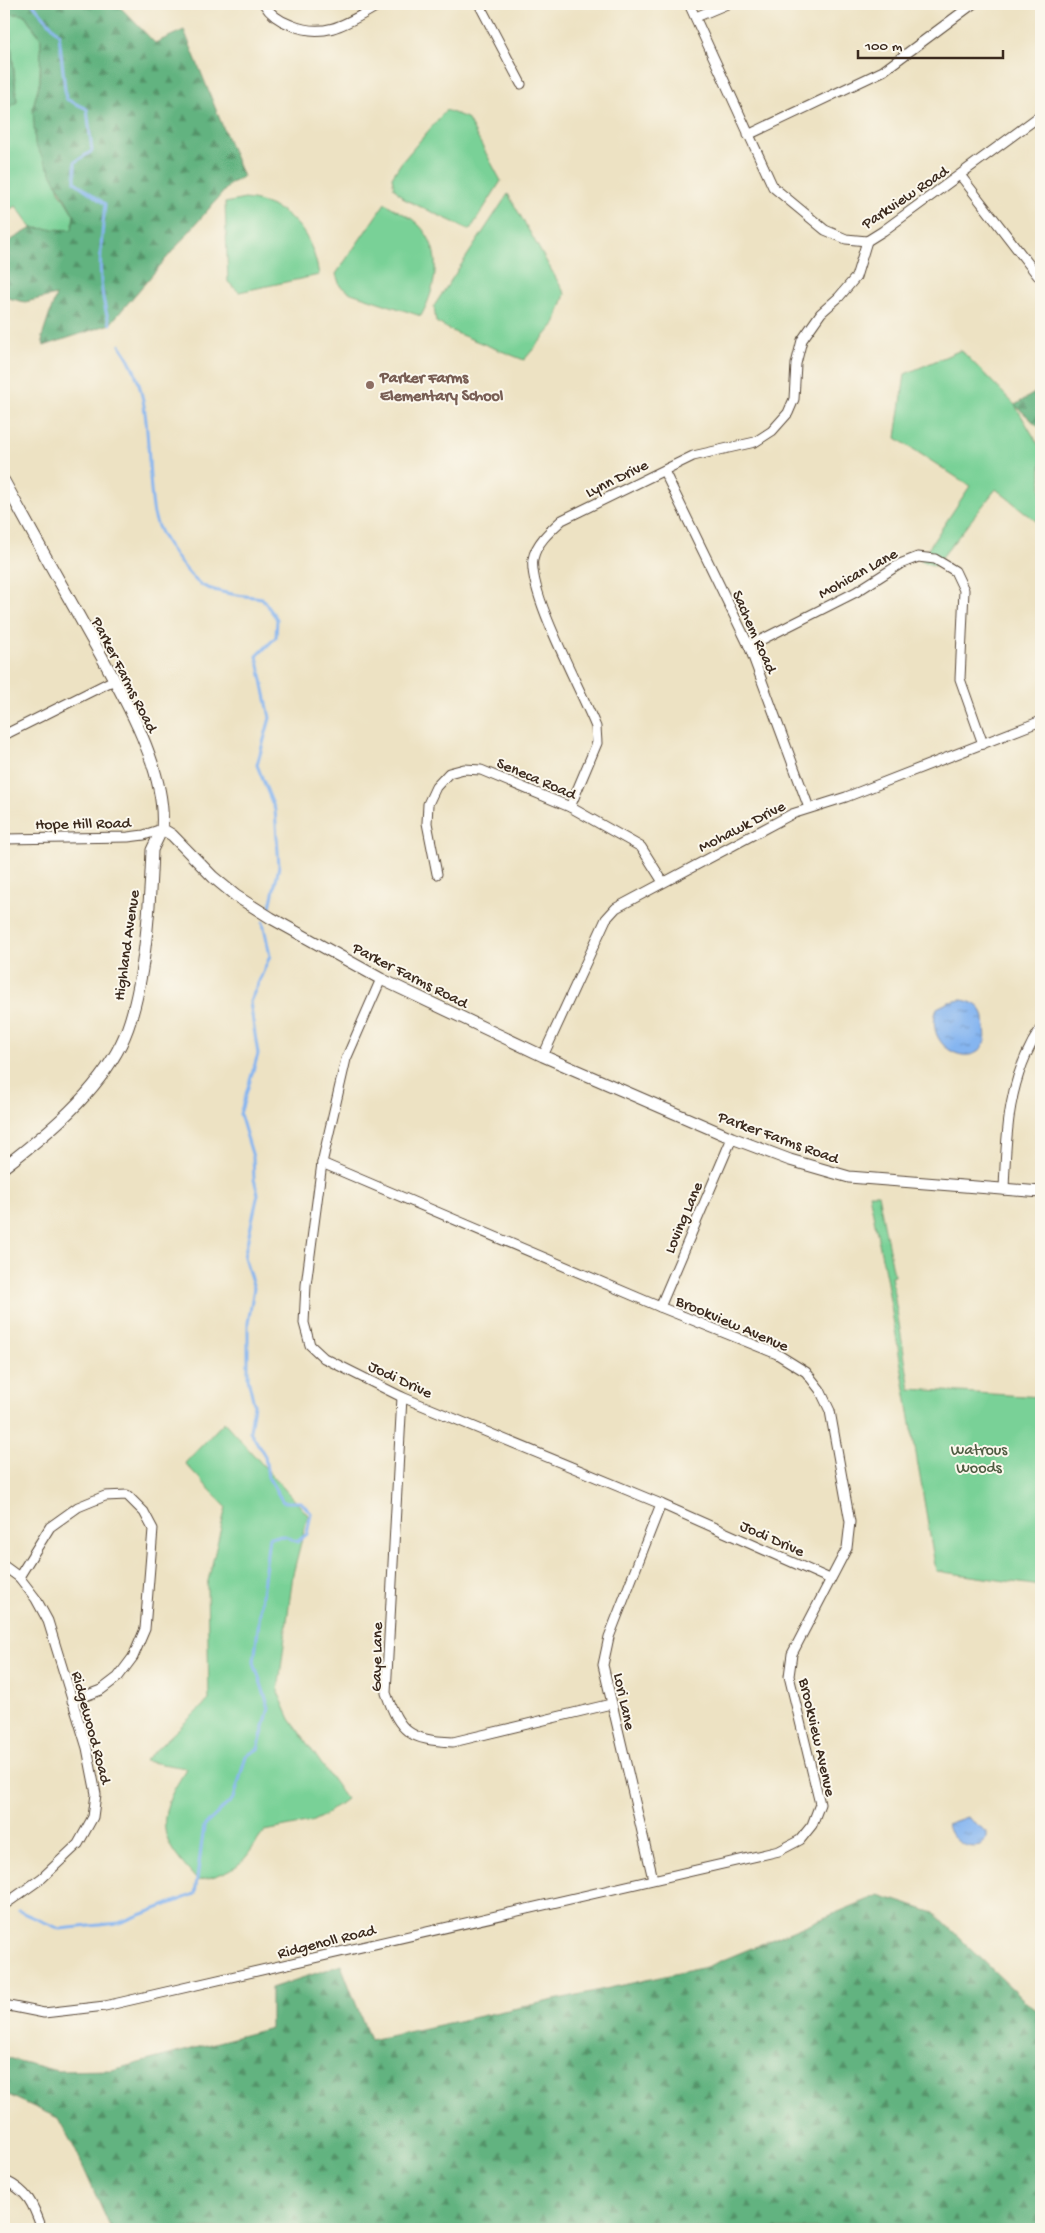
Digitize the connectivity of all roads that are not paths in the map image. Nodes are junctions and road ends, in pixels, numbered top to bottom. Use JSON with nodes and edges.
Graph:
{"nodes":[{"id":1,"x":264,"y":4,"type":"edge"},
{"id":2,"x":381,"y":4,"type":"edge"},
{"id":3,"x":479,"y":4,"type":"edge"},
{"id":4,"x":689,"y":4,"type":"edge"},
{"id":5,"x":727,"y":4,"type":"edge"},
{"id":6,"x":974,"y":4,"type":"edge"},
{"id":7,"x":696,"y":17,"type":"junction"},
{"id":8,"x":521,"y":84,"type":"dead end"},
{"id":9,"x":1041,"y":115,"type":"edge"},
{"id":10,"x":748,"y":135,"type":"junction"},
{"id":11,"x":960,"y":176,"type":"junction"},
{"id":12,"x":867,"y":241,"type":"junction"},
{"id":13,"x":1041,"y":274,"type":"edge"},
{"id":14,"x":664,"y":471,"type":"junction"},
{"id":15,"x":4,"y":481,"type":"edge"},
{"id":16,"x":749,"y":646,"type":"junction"},
{"id":17,"x":114,"y":680,"type":"junction"},
{"id":18,"x":1041,"y":720,"type":"edge"},
{"id":19,"x":4,"y":735,"type":"edge"},
{"id":20,"x":983,"y":744,"type":"junction"},
{"id":21,"x":570,"y":807,"type":"junction"},
{"id":22,"x":809,"y":808,"type":"junction"},
{"id":23,"x":162,"y":829,"type":"junction"},
{"id":24,"x":4,"y":839,"type":"edge"},
{"id":25,"x":437,"y":874,"type":"dead end"},
{"id":26,"x":663,"y":882,"type":"junction"},
{"id":27,"x":381,"y":979,"type":"junction"},
{"id":28,"x":1041,"y":1028,"type":"edge"},
{"id":29,"x":543,"y":1056,"type":"junction"},
{"id":30,"x":732,"y":1138,"type":"junction"},
{"id":31,"x":322,"y":1163,"type":"junction"},
{"id":32,"x":4,"y":1166,"type":"edge"},
{"id":33,"x":1004,"y":1190,"type":"junction"},
{"id":34,"x":1041,"y":1192,"type":"edge"},
{"id":35,"x":660,"y":1307,"type":"junction"},
{"id":36,"x":402,"y":1397,"type":"junction"},
{"id":37,"x":661,"y":1504,"type":"junction"},
{"id":38,"x":4,"y":1566,"type":"edge"},
{"id":39,"x":19,"y":1577,"type":"junction"},
{"id":40,"x":830,"y":1579,"type":"junction"},
{"id":41,"x":72,"y":1701,"type":"junction"},
{"id":42,"x":610,"y":1704,"type":"junction"},
{"id":43,"x":652,"y":1880,"type":"junction"},
{"id":44,"x":4,"y":1905,"type":"edge"},
{"id":45,"x":4,"y":2005,"type":"edge"},
{"id":46,"x":4,"y":2180,"type":"edge"},
{"id":47,"x":42,"y":2229,"type":"edge"}],
"edges":[{"from":1,"to":2,"type":"street"},
{"from":3,"to":8,"type":"street"},
{"from":4,"to":7,"type":"street","name":"Parkview Road"},
{"from":5,"to":7,"type":"street"},
{"from":6,"to":10,"type":"street"},
{"from":7,"to":10,"type":"street","name":"Parkview Road"},
{"from":9,"to":11,"type":"street","name":"Parkview Road"},
{"from":10,"to":12,"type":"street","name":"Parkview Road"},
{"from":11,"to":12,"type":"street","name":"Parkview Road"},
{"from":11,"to":13,"type":"street"},
{"from":12,"to":14,"type":"street","name":"Lynn Drive"},
{"from":14,"to":16,"type":"street","name":"Sachem Road"},
{"from":14,"to":21,"type":"street","name":"Lynn Drive"},
{"from":15,"to":17,"type":"street","name":"Parker Farms Road"},
{"from":16,"to":20,"type":"street","name":"Mohican Lane"},
{"from":16,"to":22,"type":"street","name":"Sachem Road"},
{"from":17,"to":19,"type":"street"},
{"from":17,"to":23,"type":"street","name":"Parker Farms Road"},
{"from":18,"to":20,"type":"street","name":"Mohawk Drive"},
{"from":20,"to":22,"type":"street","name":"Mohawk Drive"},
{"from":21,"to":25,"type":"street","name":"Seneca Road"},
{"from":21,"to":26,"type":"street","name":"Seneca Road"},
{"from":22,"to":26,"type":"street","name":"Mohawk Drive"},
{"from":23,"to":24,"type":"street","name":"Hope Hill Road"},
{"from":23,"to":27,"type":"street","name":"Parker Farms Road"},
{"from":23,"to":32,"type":"street","name":"Highland Avenue"},
{"from":26,"to":29,"type":"street","name":"Mohawk Drive"},
{"from":27,"to":29,"type":"street","name":"Parker Farms Road"},
{"from":27,"to":31,"type":"street","name":"Jodi Drive"},
{"from":28,"to":33,"type":"street"},
{"from":29,"to":30,"type":"street","name":"Parker Farms Road"},
{"from":30,"to":33,"type":"street","name":"Parker Farms Road"},
{"from":30,"to":35,"type":"street","name":"Loving Lane"},
{"from":31,"to":35,"type":"street","name":"Brookview Avenue"},
{"from":31,"to":36,"type":"street","name":"Jodi Drive"},
{"from":33,"to":34,"type":"street","name":"Parker Farms Road"},
{"from":35,"to":40,"type":"street","name":"Brookview Avenue"},
{"from":36,"to":37,"type":"street","name":"Jodi Drive"},
{"from":36,"to":42,"type":"street","name":"Gaye Lane"},
{"from":37,"to":40,"type":"street","name":"Jodi Drive"},
{"from":37,"to":42,"type":"street","name":"Lori Lane"},
{"from":38,"to":39,"type":"street","name":"Ridgewood Road"},
{"from":39,"to":41,"type":"street","name":"Ridgewood Road"},
{"from":39,"to":41,"type":"street"},
{"from":40,"to":43,"type":"street","name":"Brookview Avenue"},
{"from":41,"to":44,"type":"street","name":"Ridgewood Road"},
{"from":42,"to":43,"type":"street","name":"Lori Lane"},
{"from":43,"to":45,"type":"street","name":"Ridgenoll Road"},
{"from":46,"to":47,"type":"street"}]}
